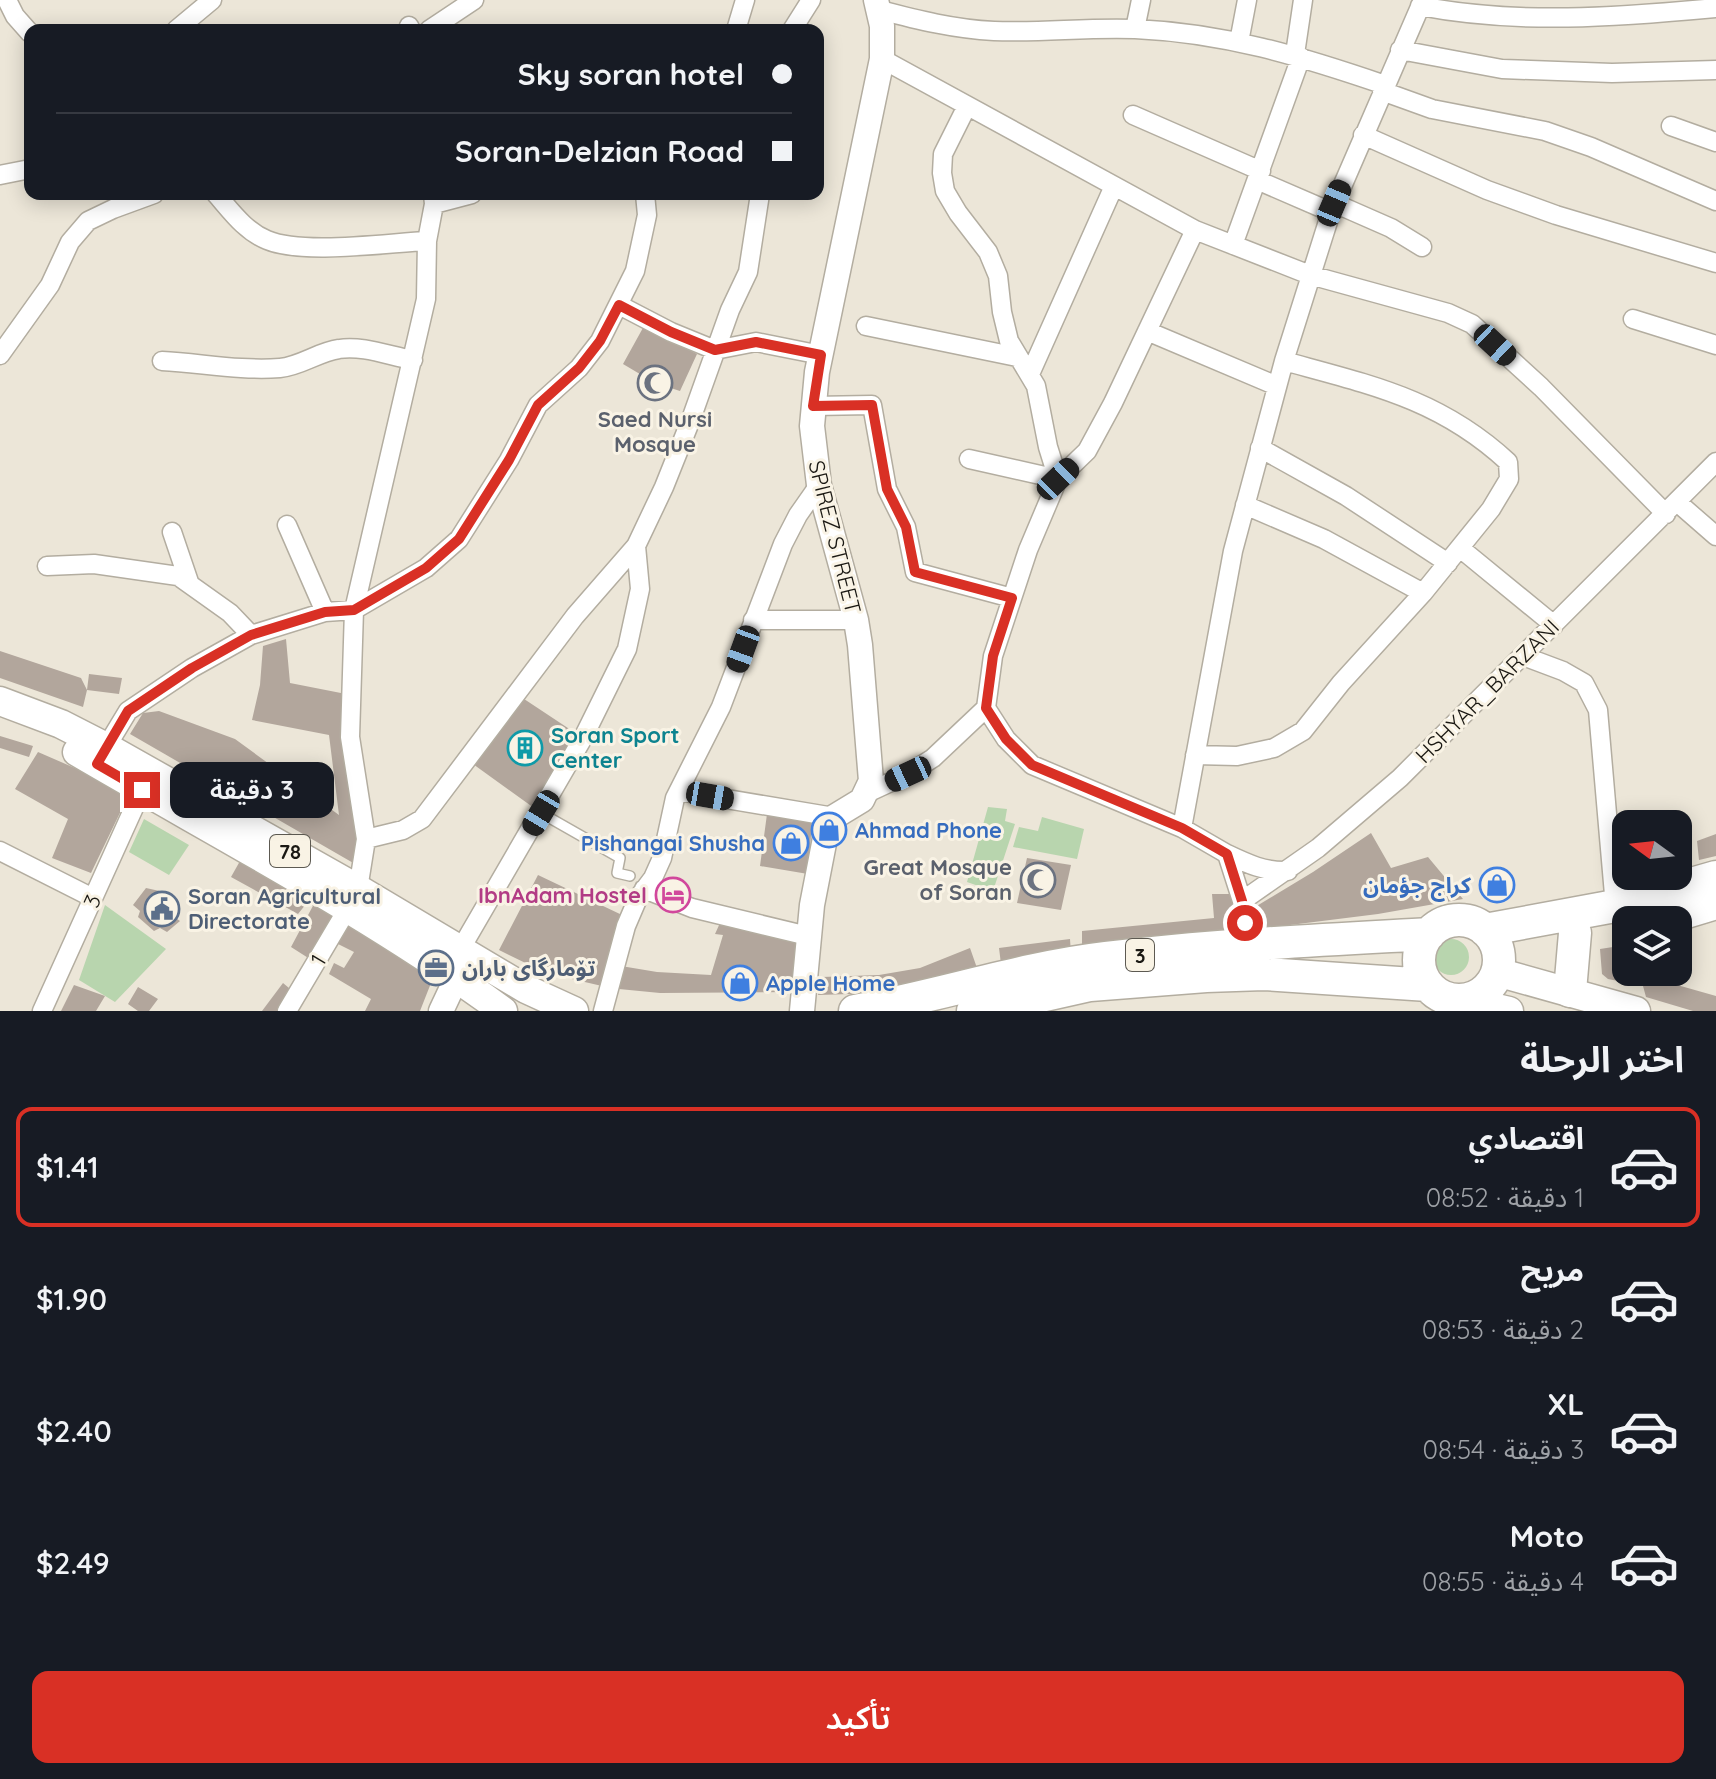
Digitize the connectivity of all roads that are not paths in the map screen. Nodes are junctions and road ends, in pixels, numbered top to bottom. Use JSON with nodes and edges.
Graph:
{"nodes":[{"id":1,"x":212,"y":0,"type":"edge"},
{"id":2,"x":474,"y":0,"type":"edge"},
{"id":3,"x":745,"y":0,"type":"edge"},
{"id":4,"x":811,"y":0,"type":"edge"},
{"id":5,"x":1141,"y":0,"type":"edge"},
{"id":6,"x":1247,"y":0,"type":"edge"},
{"id":7,"x":1303,"y":0,"type":"edge"},
{"id":8,"x":1422,"y":3,"type":"edge"},
{"id":9,"x":878,"y":5,"type":"edge"},
{"id":10,"x":1716,"y":8,"type":"edge"},
{"id":11,"x":7,"y":15,"type":"edge"},
{"id":12,"x":183,"y":24,"type":"edge"},
{"id":13,"x":438,"y":24,"type":"edge"},
{"id":14,"x":738,"y":24,"type":"edge"},
{"id":15,"x":796,"y":24,"type":"edge"},
{"id":16,"x":24,"y":28,"type":"edge"},
{"id":17,"x":1135,"y":29,"type":"junction"},
{"id":18,"x":1239,"y":42,"type":"junction"},
{"id":19,"x":1400,"y":50,"type":"junction"},
{"id":20,"x":1298,"y":56,"type":"junction"},
{"id":21,"x":882,"y":59,"type":"junction"},
{"id":22,"x":1716,"y":70,"type":"edge"},
{"id":23,"x":1383,"y":88,"type":"junction"},
{"id":24,"x":967,"y":106,"type":"junction"},
{"id":25,"x":1133,"y":115,"type":"dead end"},
{"id":26,"x":1671,"y":126,"type":"dead end"},
{"id":27,"x":1363,"y":135,"type":"junction"},
{"id":28,"x":1716,"y":142,"type":"edge"},
{"id":29,"x":24,"y":170,"type":"edge"},
{"id":30,"x":0,"y":175,"type":"edge"},
{"id":31,"x":1259,"y":176,"type":"junction"},
{"id":32,"x":1114,"y":186,"type":"junction"},
{"id":33,"x":143,"y":200,"type":"edge"},
{"id":34,"x":221,"y":200,"type":"edge"},
{"id":35,"x":433,"y":200,"type":"edge"},
{"id":36,"x":646,"y":200,"type":"edge"},
{"id":37,"x":759,"y":200,"type":"edge"},
{"id":38,"x":1716,"y":201,"type":"edge"},
{"id":39,"x":1332,"y":207,"type":"junction"},
{"id":40,"x":1195,"y":230,"type":"junction"},
{"id":41,"x":427,"y":241,"type":"junction"},
{"id":42,"x":1233,"y":245,"type":"junction"},
{"id":43,"x":1422,"y":247,"type":"dead end"},
{"id":44,"x":1716,"y":263,"type":"edge"},
{"id":45,"x":1310,"y":275,"type":"junction"},
{"id":46,"x":619,"y":305,"type":"junction"},
{"id":47,"x":1633,"y":319,"type":"dead end"},
{"id":48,"x":866,"y":326,"type":"dead end"},
{"id":49,"x":1147,"y":331,"type":"junction"},
{"id":50,"x":1716,"y":345,"type":"edge"},
{"id":51,"x":715,"y":350,"type":"junction"},
{"id":52,"x":0,"y":355,"type":"edge"},
{"id":53,"x":821,"y":355,"type":"junction"},
{"id":54,"x":1017,"y":357,"type":"junction"},
{"id":55,"x":413,"y":360,"type":"junction"},
{"id":56,"x":162,"y":361,"type":"dead end"},
{"id":57,"x":1284,"y":361,"type":"junction"},
{"id":58,"x":1030,"y":374,"type":"junction"},
{"id":59,"x":1277,"y":386,"type":"junction"},
{"id":60,"x":813,"y":406,"type":"junction"},
{"id":61,"x":1260,"y":448,"type":"junction"},
{"id":62,"x":969,"y":459,"type":"dead end"},
{"id":63,"x":1716,"y":462,"type":"edge"},
{"id":64,"x":1058,"y":479,"type":"junction"},
{"id":65,"x":819,"y":485,"type":"junction"},
{"id":66,"x":1245,"y":505,"type":"junction"},
{"id":67,"x":1672,"y":508,"type":"junction"},
{"id":68,"x":287,"y":525,"type":"dead end"},
{"id":69,"x":172,"y":532,"type":"dead end"},
{"id":70,"x":1716,"y":536,"type":"edge"},
{"id":71,"x":636,"y":546,"type":"junction"},
{"id":72,"x":1454,"y":555,"type":"junction"},
{"id":73,"x":47,"y":566,"type":"dead end"},
{"id":74,"x":189,"y":582,"type":"junction"},
{"id":75,"x":1423,"y":593,"type":"junction"},
{"id":76,"x":1012,"y":598,"type":"junction"},
{"id":77,"x":354,"y":610,"type":"junction"},
{"id":78,"x":325,"y":612,"type":"junction"},
{"id":79,"x":753,"y":620,"type":"junction"},
{"id":80,"x":856,"y":620,"type":"junction"},
{"id":81,"x":1554,"y":625,"type":"junction"},
{"id":82,"x":251,"y":635,"type":"junction"},
{"id":83,"x":1523,"y":656,"type":"junction"},
{"id":84,"x":0,"y":701,"type":"edge"},
{"id":85,"x":986,"y":708,"type":"junction"},
{"id":86,"x":0,"y":717,"type":"edge"},
{"id":87,"x":102,"y":755,"type":"junction"},
{"id":88,"x":1195,"y":755,"type":"junction"},
{"id":89,"x":142,"y":790,"type":"junction"},
{"id":90,"x":679,"y":791,"type":"junction"},
{"id":91,"x":867,"y":793,"type":"junction"},
{"id":92,"x":541,"y":813,"type":"junction"},
{"id":93,"x":834,"y":817,"type":"junction"},
{"id":94,"x":1182,"y":828,"type":"junction"},
{"id":95,"x":366,"y":839,"type":"junction"},
{"id":96,"x":0,"y":851,"type":"edge"},
{"id":97,"x":1227,"y":854,"type":"junction"},
{"id":98,"x":1288,"y":871,"type":"junction"},
{"id":99,"x":630,"y":876,"type":"dead end"},
{"id":100,"x":1716,"y":877,"type":"edge"},
{"id":101,"x":644,"y":889,"type":"junction"},
{"id":102,"x":93,"y":898,"type":"junction"},
{"id":103,"x":353,"y":899,"type":"junction"},
{"id":104,"x":1242,"y":901,"type":"junction"},
{"id":105,"x":1716,"y":903,"type":"edge"},
{"id":106,"x":1619,"y":906,"type":"edge"},
{"id":107,"x":1645,"y":906,"type":"edge"},
{"id":108,"x":1692,"y":910,"type":"edge"},
{"id":109,"x":1612,"y":919,"type":"edge"},
{"id":110,"x":1612,"y":919,"type":"edge"},
{"id":111,"x":1575,"y":933,"type":"junction"},
{"id":112,"x":1429,"y":934,"type":"junction"},
{"id":113,"x":808,"y":936,"type":"junction"},
{"id":114,"x":1248,"y":945,"type":"junction"},
{"id":115,"x":1497,"y":955,"type":"junction"},
{"id":116,"x":458,"y":964,"type":"junction"},
{"id":117,"x":1570,"y":991,"type":"junction"},
{"id":118,"x":1447,"y":998,"type":"edge"},
{"id":119,"x":1006,"y":1007,"type":"edge"},
{"id":120,"x":1505,"y":1010,"type":"edge"},
{"id":121,"x":42,"y":1011,"type":"edge"},
{"id":122,"x":287,"y":1011,"type":"edge"},
{"id":123,"x":441,"y":1011,"type":"edge"},
{"id":124,"x":503,"y":1011,"type":"edge"},
{"id":125,"x":574,"y":1011,"type":"edge"},
{"id":126,"x":603,"y":1011,"type":"edge"},
{"id":127,"x":802,"y":1011,"type":"edge"},
{"id":128,"x":855,"y":1011,"type":"edge"},
{"id":129,"x":973,"y":1011,"type":"edge"},
{"id":130,"x":1636,"y":1011,"type":"edge"}],
"edges":[{"from":1,"to":12,"type":"street"},
{"from":2,"to":13,"type":"street"},
{"from":3,"to":14,"type":"street"},
{"from":4,"to":15,"type":"street"},
{"from":5,"to":17,"type":"street"},
{"from":6,"to":18,"type":"street"},
{"from":7,"to":20,"type":"street"},
{"from":8,"to":10,"type":"street"},
{"from":8,"to":19,"type":"street"},
{"from":9,"to":17,"type":"street"},
{"from":9,"to":21,"type":"main road","name":"SPIREZ STREET"},
{"from":11,"to":16,"type":"street"},
{"from":17,"to":18,"type":"street"},
{"from":18,"to":20,"type":"street"},
{"from":19,"to":22,"type":"street"},
{"from":19,"to":23,"type":"street"},
{"from":20,"to":23,"type":"street"},
{"from":20,"to":31,"type":"street"},
{"from":21,"to":24,"type":"street"},
{"from":21,"to":53,"type":"main road","name":"SPIREZ STREET"},
{"from":23,"to":27,"type":"street"},
{"from":23,"to":38,"type":"street"},
{"from":24,"to":32,"type":"street"},
{"from":24,"to":54,"type":"street"},
{"from":25,"to":31,"type":"street"},
{"from":26,"to":28,"type":"street"},
{"from":27,"to":39,"type":"street"},
{"from":27,"to":44,"type":"street"},
{"from":29,"to":30,"type":"street"},
{"from":31,"to":39,"type":"street"},
{"from":31,"to":42,"type":"street"},
{"from":32,"to":40,"type":"street"},
{"from":32,"to":58,"type":"street"},
{"from":33,"to":52,"type":"street"},
{"from":34,"to":41,"type":"street"},
{"from":35,"to":41,"type":"street"},
{"from":36,"to":46,"type":"street"},
{"from":37,"to":51,"type":"street"},
{"from":39,"to":43,"type":"street"},
{"from":39,"to":45,"type":"street"},
{"from":40,"to":42,"type":"street"},
{"from":40,"to":49,"type":"street"},
{"from":41,"to":55,"type":"street"},
{"from":42,"to":45,"type":"street"},
{"from":45,"to":57,"type":"street"},
{"from":45,"to":67,"type":"street"},
{"from":46,"to":51,"type":"street"},
{"from":46,"to":77,"type":"street"},
{"from":47,"to":50,"type":"street"},
{"from":48,"to":54,"type":"street"},
{"from":49,"to":59,"type":"street"},
{"from":49,"to":64,"type":"street"},
{"from":51,"to":53,"type":"street"},
{"from":51,"to":71,"type":"street"},
{"from":53,"to":60,"type":"main road","name":"SPIREZ STREET"},
{"from":54,"to":58,"type":"street"},
{"from":55,"to":56,"type":"street"},
{"from":55,"to":77,"type":"street"},
{"from":57,"to":59,"type":"street"},
{"from":57,"to":72,"type":"street"},
{"from":58,"to":64,"type":"street"},
{"from":59,"to":61,"type":"street"},
{"from":60,"to":65,"type":"main road","name":"SPIREZ STREET"},
{"from":60,"to":76,"type":"street"},
{"from":61,"to":66,"type":"street"},
{"from":61,"to":72,"type":"street"},
{"from":62,"to":64,"type":"street"},
{"from":63,"to":67,"type":"street","name":"HSHYAR_BARZANI"},
{"from":64,"to":76,"type":"street"},
{"from":65,"to":79,"type":"street"},
{"from":65,"to":80,"type":"main road","name":"SPIREZ STREET"},
{"from":66,"to":75,"type":"street"},
{"from":66,"to":88,"type":"street"},
{"from":67,"to":70,"type":"street"},
{"from":67,"to":81,"type":"street","name":"HSHYAR_BARZANI"},
{"from":68,"to":78,"type":"street"},
{"from":69,"to":74,"type":"street"},
{"from":71,"to":92,"type":"street"},
{"from":71,"to":95,"type":"street"},
{"from":72,"to":75,"type":"street"},
{"from":72,"to":81,"type":"street"},
{"from":73,"to":74,"type":"street"},
{"from":74,"to":82,"type":"street"},
{"from":75,"to":88,"type":"street"},
{"from":76,"to":85,"type":"street"},
{"from":77,"to":78,"type":"street"},
{"from":77,"to":95,"type":"street"},
{"from":78,"to":82,"type":"street"},
{"from":79,"to":80,"type":"street"},
{"from":79,"to":90,"type":"street"},
{"from":80,"to":91,"type":"main road","name":"SPIREZ STREET"},
{"from":81,"to":83,"type":"street","name":"HSHYAR_BARZANI"},
{"from":82,"to":87,"type":"street"},
{"from":83,"to":98,"type":"street","name":"HSHYAR_BARZANI"},
{"from":83,"to":106,"type":"street"},
{"from":84,"to":87,"type":"main road","number":"78"},
{"from":85,"to":91,"type":"street"},
{"from":85,"to":94,"type":"street"},
{"from":86,"to":87,"type":"main road","number":"78"},
{"from":87,"to":89,"type":"main road","number":"78"},
{"from":87,"to":103,"type":"main road","number":"78"},
{"from":88,"to":94,"type":"street"},
{"from":89,"to":102,"type":"street","name":"3"},
{"from":89,"to":103,"type":"main road","number":"78"},
{"from":90,"to":93,"type":"street"},
{"from":90,"to":101,"type":"street"},
{"from":91,"to":93,"type":"main road"},
{"from":92,"to":99,"type":"lane"},
{"from":92,"to":116,"type":"street"},
{"from":93,"to":113,"type":"main road"},
{"from":94,"to":97,"type":"street"},
{"from":95,"to":103,"type":"street"},
{"from":96,"to":102,"type":"street"},
{"from":97,"to":98,"type":"street"},
{"from":97,"to":104,"type":"street"},
{"from":98,"to":104,"type":"street","name":"HSHYAR_BARZANI"},
{"from":100,"to":107,"type":"highway","number":"3"},
{"from":101,"to":113,"type":"street"},
{"from":101,"to":126,"type":"street"},
{"from":102,"to":121,"type":"street","name":"3"},
{"from":103,"to":116,"type":"main road","number":"78"},
{"from":103,"to":122,"type":"street","name":"1"},
{"from":104,"to":114,"type":"street"},
{"from":105,"to":108,"type":"highway"},
{"from":109,"to":111,"type":"highway","number":"3"},
{"from":110,"to":115,"type":"highway","number":"3"},
{"from":111,"to":115,"type":"highway","number":"3"},
{"from":111,"to":117,"type":"highway"},
{"from":112,"to":114,"type":"highway","number":"3"},
{"from":112,"to":115,"type":"highway","number":"3"},
{"from":112,"to":118,"type":"highway"},
{"from":113,"to":127,"type":"main road"},
{"from":114,"to":128,"type":"highway","number":"3"},
{"from":115,"to":117,"type":"main road"},
{"from":115,"to":118,"type":"highway"},
{"from":115,"to":120,"type":"main road"},
{"from":116,"to":123,"type":"main road"},
{"from":116,"to":124,"type":"main road","number":"78"},
{"from":116,"to":125,"type":"main road","number":"78"},
{"from":117,"to":130,"type":"main road"},
{"from":118,"to":119,"type":"highway","number":"3"},
{"from":118,"to":120,"type":"main road"},
{"from":119,"to":129,"type":"highway","number":"3"}]}
